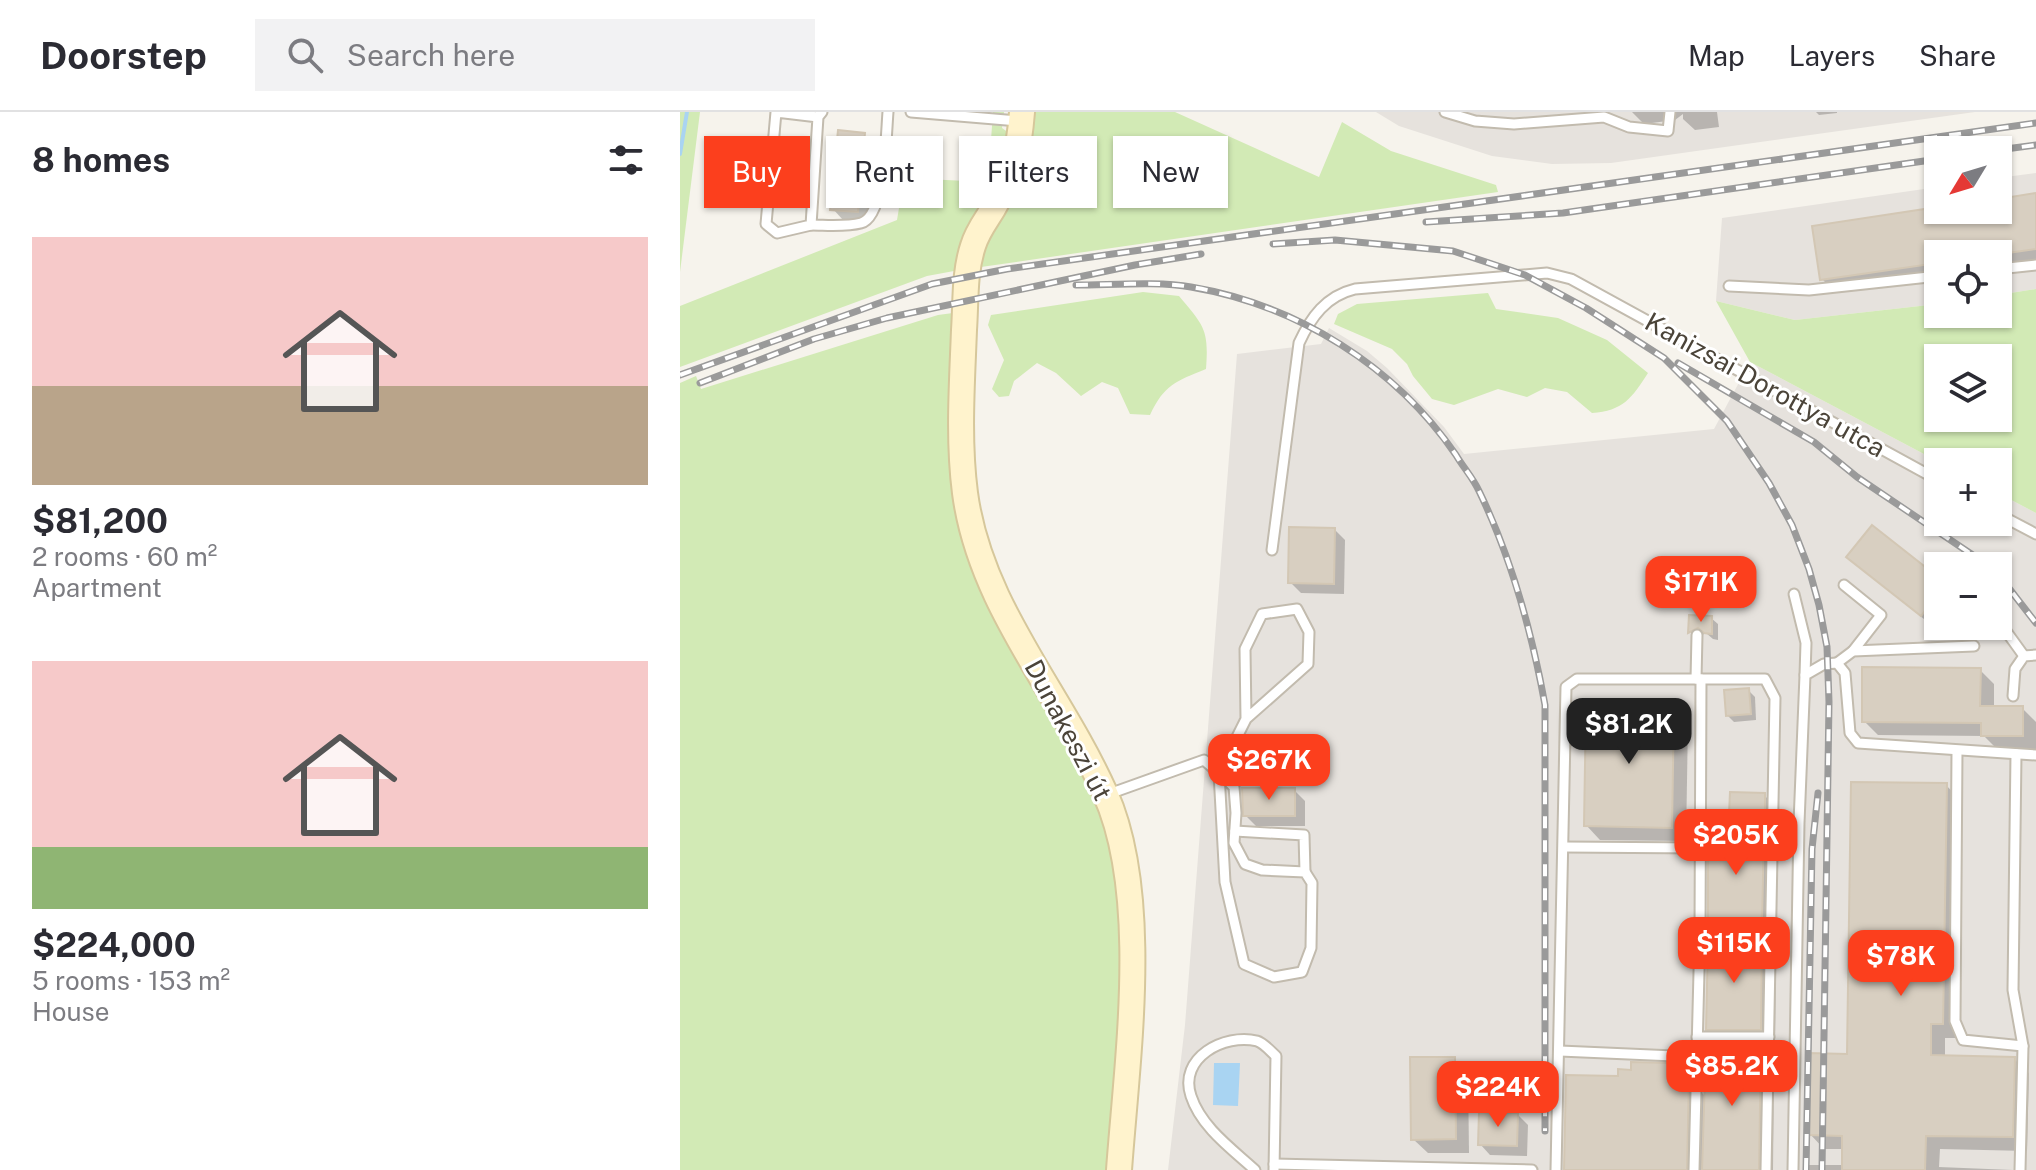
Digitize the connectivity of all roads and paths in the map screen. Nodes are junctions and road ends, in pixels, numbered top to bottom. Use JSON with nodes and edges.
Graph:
{"nodes":[{"id":1,"x":888,"y":112,"type":"edge"},
{"id":2,"x":911,"y":112,"type":"edge"},
{"id":3,"x":1445,"y":112,"type":"edge"},
{"id":4,"x":1670,"y":112,"type":"edge"},
{"id":5,"x":820,"y":114,"type":"edge"},
{"id":6,"x":1021,"y":116,"type":"edge"},
{"id":7,"x":811,"y":225,"type":"junction"},
{"id":8,"x":2036,"y":265,"type":"edge"},
{"id":9,"x":2012,"y":268,"type":"edge"},
{"id":10,"x":1924,"y":278,"type":"edge"},
{"id":11,"x":1729,"y":286,"type":"dead end"},
{"id":12,"x":1924,"y":472,"type":"edge"},
{"id":13,"x":2012,"y":521,"type":"edge"},
{"id":14,"x":2036,"y":534,"type":"edge"},
{"id":15,"x":1272,"y":550,"type":"dead end"},
{"id":16,"x":1844,"y":585,"type":"dead end"},
{"id":17,"x":1794,"y":594,"type":"dead end"},
{"id":18,"x":1697,"y":635,"type":"dead end"},
{"id":19,"x":2012,"y":639,"type":"edge"},
{"id":20,"x":1974,"y":646,"type":"dead end"},
{"id":21,"x":1853,"y":651,"type":"junction"},
{"id":22,"x":2036,"y":655,"type":"edge"},
{"id":23,"x":2024,"y":656,"type":"junction"},
{"id":24,"x":1837,"y":663,"type":"junction"},
{"id":25,"x":1805,"y":675,"type":"junction"},
{"id":26,"x":1698,"y":679,"type":"junction"},
{"id":27,"x":2013,"y":696,"type":"dead end"},
{"id":28,"x":1246,"y":719,"type":"junction"},
{"id":29,"x":1957,"y":751,"type":"junction"},
{"id":30,"x":2016,"y":754,"type":"junction"},
{"id":31,"x":2036,"y":755,"type":"edge"},
{"id":32,"x":1316,"y":763,"type":"dead end"},
{"id":33,"x":1221,"y":768,"type":"junction"},
{"id":34,"x":1106,"y":795,"type":"junction"},
{"id":35,"x":1700,"y":821,"type":"junction"},
{"id":36,"x":1773,"y":822,"type":"junction"},
{"id":37,"x":1235,"y":831,"type":"junction"},
{"id":38,"x":1564,"y":847,"type":"junction"},
{"id":39,"x":1700,"y":848,"type":"junction"},
{"id":40,"x":1305,"y":872,"type":"junction"},
{"id":41,"x":1700,"y":932,"type":"junction"},
{"id":42,"x":1771,"y":933,"type":"junction"},
{"id":43,"x":1697,"y":1037,"type":"junction"},
{"id":44,"x":1769,"y":1037,"type":"junction"},
{"id":45,"x":2023,"y":1046,"type":"junction"},
{"id":46,"x":1560,"y":1051,"type":"junction"},
{"id":47,"x":1697,"y":1057,"type":"junction"},
{"id":48,"x":1274,"y":1167,"type":"edge"},
{"id":49,"x":1119,"y":1170,"type":"edge"},
{"id":50,"x":1255,"y":1170,"type":"edge"},
{"id":51,"x":1532,"y":1170,"type":"edge"},
{"id":52,"x":1556,"y":1170,"type":"edge"},
{"id":53,"x":1694,"y":1170,"type":"edge"},
{"id":54,"x":1766,"y":1170,"type":"edge"},
{"id":55,"x":1793,"y":1170,"type":"edge"},
{"id":56,"x":2020,"y":1170,"type":"edge"}],
"edges":[{"from":1,"to":7,"type":"lane"},
{"from":2,"to":6,"type":"lane"},
{"from":3,"to":4,"type":"lane"},
{"from":5,"to":7,"type":"lane"},
{"from":5,"to":7,"type":"lane"},
{"from":6,"to":34,"type":"street","name":"Dunakeszi út"},
{"from":8,"to":9,"type":"lane"},
{"from":10,"to":11,"type":"lane"},
{"from":12,"to":15,"type":"lane","name":"Kanizsai Dorottya utca"},
{"from":13,"to":14,"type":"lane"},
{"from":16,"to":21,"type":"lane"},
{"from":17,"to":25,"type":"lane"},
{"from":18,"to":26,"type":"lane"},
{"from":19,"to":23,"type":"lane"},
{"from":20,"to":21,"type":"lane"},
{"from":21,"to":24,"type":"lane"},
{"from":22,"to":23,"type":"lane"},
{"from":23,"to":27,"type":"lane"},
{"from":24,"to":25,"type":"lane"},
{"from":24,"to":29,"type":"lane"},
{"from":25,"to":55,"type":"lane"},
{"from":26,"to":35,"type":"lane"},
{"from":26,"to":36,"type":"lane"},
{"from":26,"to":38,"type":"lane"},
{"from":28,"to":28,"type":"lane"},
{"from":28,"to":33,"type":"lane"},
{"from":29,"to":30,"type":"lane"},
{"from":29,"to":45,"type":"lane"},
{"from":30,"to":31,"type":"lane"},
{"from":30,"to":45,"type":"lane"},
{"from":32,"to":33,"type":"lane"},
{"from":33,"to":34,"type":"lane"},
{"from":33,"to":37,"type":"lane"},
{"from":33,"to":40,"type":"lane"},
{"from":34,"to":49,"type":"street","name":"Dunakeszi út"},
{"from":35,"to":36,"type":"lane"},
{"from":35,"to":39,"type":"lane"},
{"from":36,"to":42,"type":"lane"},
{"from":37,"to":40,"type":"lane"},
{"from":37,"to":40,"type":"lane"},
{"from":38,"to":39,"type":"lane"},
{"from":38,"to":46,"type":"lane"},
{"from":39,"to":41,"type":"lane"},
{"from":41,"to":42,"type":"lane"},
{"from":41,"to":43,"type":"lane"},
{"from":42,"to":44,"type":"lane"},
{"from":43,"to":44,"type":"lane"},
{"from":43,"to":47,"type":"lane"},
{"from":44,"to":54,"type":"lane"},
{"from":45,"to":56,"type":"lane"},
{"from":46,"to":47,"type":"lane"},
{"from":46,"to":52,"type":"lane"},
{"from":47,"to":53,"type":"lane"},
{"from":48,"to":50,"type":"lane"},
{"from":48,"to":51,"type":"lane"}]}
